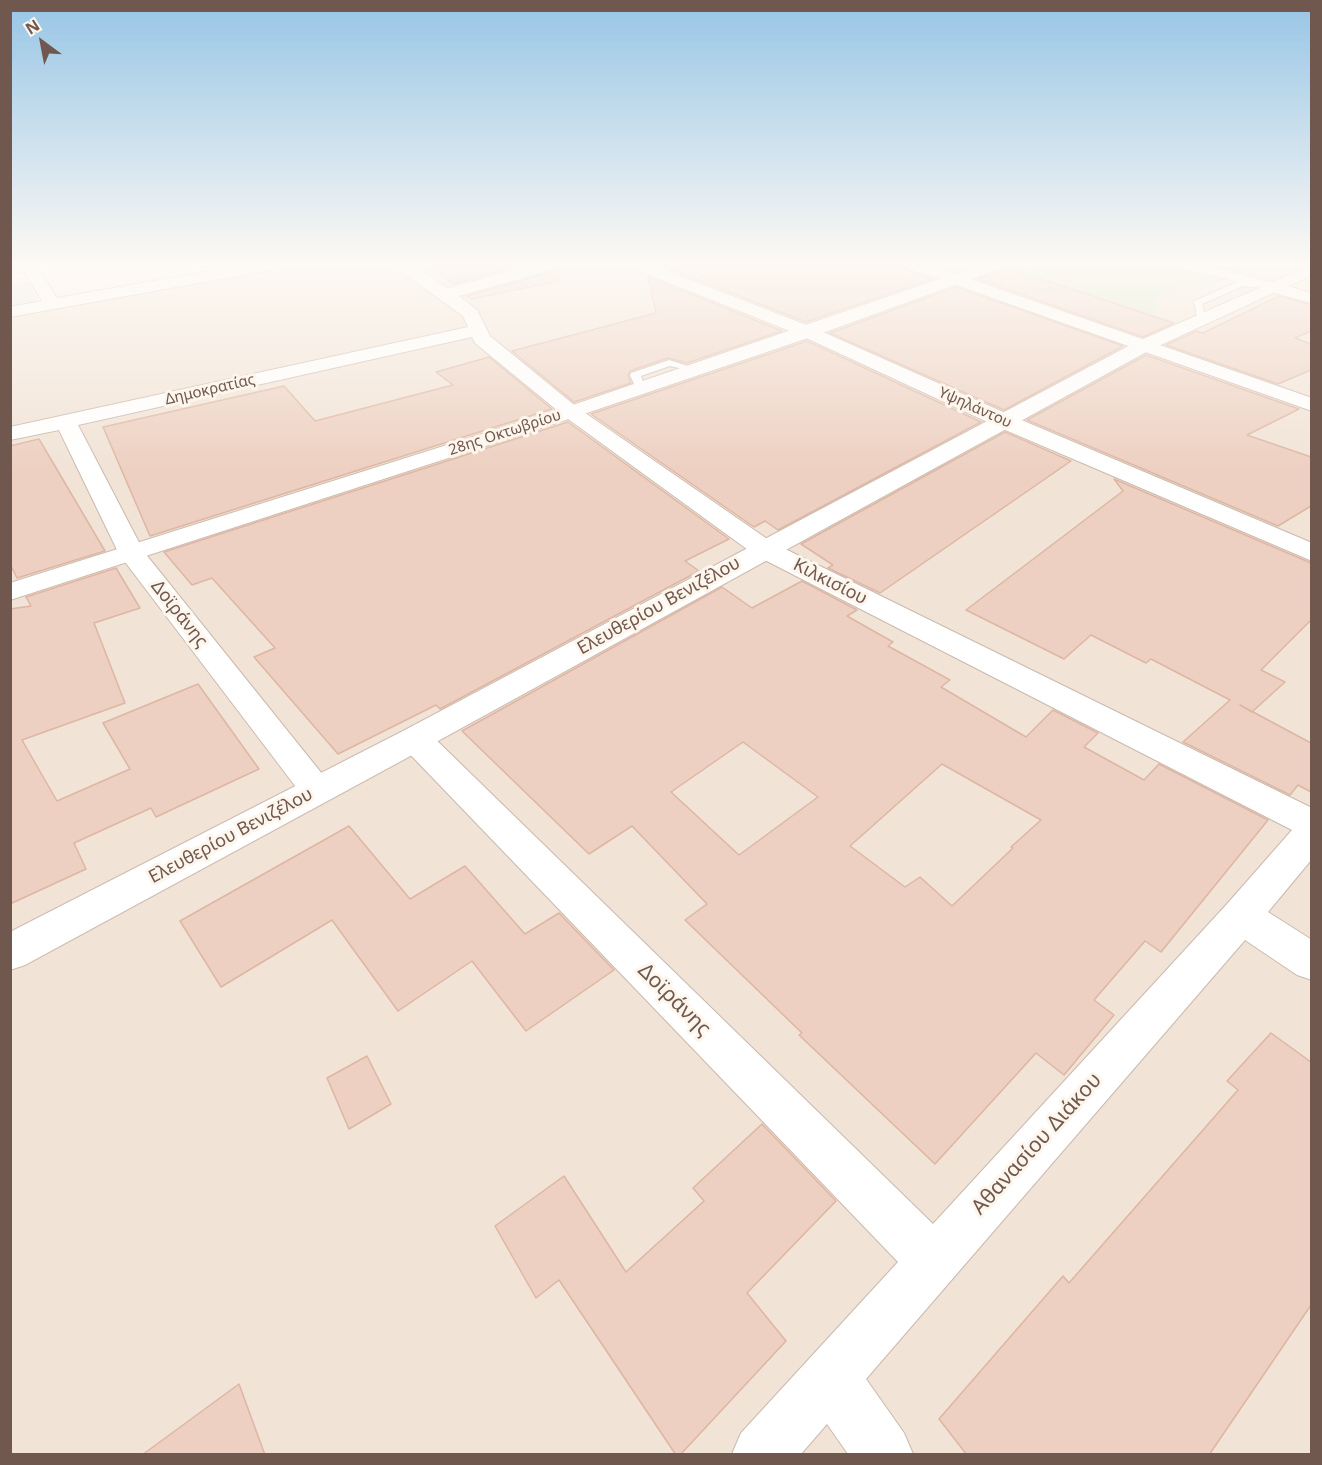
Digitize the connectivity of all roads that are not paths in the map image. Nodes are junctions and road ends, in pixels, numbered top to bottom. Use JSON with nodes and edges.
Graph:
{"nodes":[{"id":1,"x":464,"y":333,"type":"edge"},
{"id":2,"x":480,"y":333,"type":"edge"},
{"id":3,"x":804,"y":333,"type":"edge"},
{"id":4,"x":811,"y":333,"type":"edge"},
{"id":5,"x":1108,"y":333,"type":"edge"},
{"id":6,"x":1171,"y":333,"type":"edge"},
{"id":7,"x":1143,"y":346,"type":"junction"},
{"id":8,"x":683,"y":366,"type":"dead end"},
{"id":9,"x":638,"y":381,"type":"dead end"},
{"id":10,"x":1311,"y":405,"type":"edge"},
{"id":11,"x":571,"y":412,"type":"junction"},
{"id":12,"x":1004,"y":421,"type":"junction"},
{"id":13,"x":66,"y":422,"type":"junction"},
{"id":14,"x":10,"y":434,"type":"edge"},
{"id":15,"x":764,"y":549,"type":"junction"},
{"id":16,"x":132,"y":554,"type":"junction"},
{"id":17,"x":1311,"y":554,"type":"edge"},
{"id":18,"x":10,"y":592,"type":"edge"},
{"id":19,"x":415,"y":739,"type":"junction"},
{"id":20,"x":317,"y":790,"type":"junction"},
{"id":21,"x":1311,"y":824,"type":"edge"},
{"id":22,"x":1311,"y":832,"type":"edge"},
{"id":23,"x":1241,"y":916,"type":"junction"},
{"id":24,"x":10,"y":952,"type":"edge"},
{"id":25,"x":1311,"y":962,"type":"edge"},
{"id":26,"x":933,"y":1260,"type":"junction"},
{"id":27,"x":830,"y":1378,"type":"junction"},
{"id":28,"x":762,"y":1455,"type":"edge"},
{"id":29,"x":883,"y":1455,"type":"edge"}],
"edges":[{"from":1,"to":13,"type":"street","name":"Δημοκρατίας"},
{"from":2,"to":11,"type":"street","name":"Κιλκισίου"},
{"from":3,"to":11,"type":"street","name":"28ης Οκτωβρίου"},
{"from":4,"to":12,"type":"street","name":"Υψηλάντου"},
{"from":5,"to":7,"type":"street"},
{"from":6,"to":7,"type":"street","name":"Ελευθερίου Βενιζέλου"},
{"from":7,"to":10,"type":"street"},
{"from":7,"to":12,"type":"street","name":"Ελευθερίου Βενιζέλου"},
{"from":8,"to":9,"type":"lane"},
{"from":11,"to":15,"type":"street","name":"Κιλκισίου"},
{"from":11,"to":16,"type":"street","name":"28ης Οκτωβρίου"},
{"from":12,"to":15,"type":"street","name":"Ελευθερίου Βενιζέλου"},
{"from":12,"to":17,"type":"street","name":"Υψηλάντου"},
{"from":13,"to":14,"type":"street","name":"Δημοκρατίας"},
{"from":13,"to":16,"type":"street","name":"Δοϊράνης"},
{"from":15,"to":19,"type":"street","name":"Ελευθερίου Βενιζέλου"},
{"from":15,"to":21,"type":"street","name":"Κιλκισίου"},
{"from":16,"to":18,"type":"street","name":"28ης Οκτωβρίου"},
{"from":16,"to":20,"type":"street","name":"Δοϊράνης"},
{"from":19,"to":20,"type":"street","name":"Ελευθερίου Βενιζέλου"},
{"from":19,"to":26,"type":"street","name":"Δοϊράνης"},
{"from":20,"to":24,"type":"street","name":"Ελευθερίου Βενιζέλου"},
{"from":22,"to":23,"type":"street","name":"Αθανασίου Διάκου"},
{"from":23,"to":25,"type":"street"},
{"from":23,"to":26,"type":"street","name":"Αθανασίου Διάκου"},
{"from":26,"to":27,"type":"street","name":"Αθανασίου Διάκου"},
{"from":27,"to":28,"type":"street","name":"Αθανασίου Διάκου"},
{"from":27,"to":29,"type":"street"}]}
